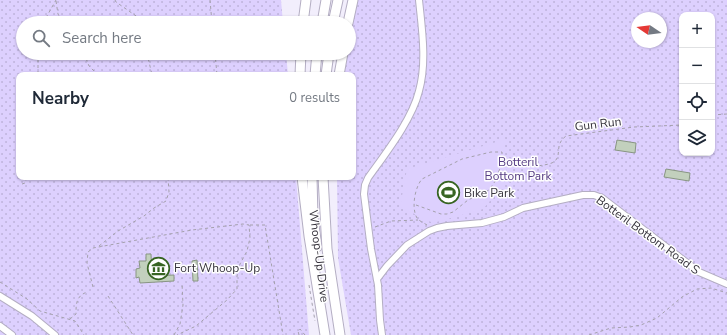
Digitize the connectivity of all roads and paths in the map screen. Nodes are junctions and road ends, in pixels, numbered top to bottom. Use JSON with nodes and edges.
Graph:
{"nodes":[{"id":1,"x":56,"y":0,"type":"edge"},
{"id":2,"x":115,"y":0,"type":"edge"},
{"id":3,"x":210,"y":0,"type":"edge"},
{"id":4,"x":306,"y":0,"type":"edge"},
{"id":5,"x":326,"y":0,"type":"edge"},
{"id":6,"x":338,"y":0,"type":"edge"},
{"id":7,"x":353,"y":0,"type":"edge"},
{"id":8,"x":419,"y":0,"type":"edge"},
{"id":9,"x":47,"y":16,"type":"edge"},
{"id":10,"x":59,"y":16,"type":"edge"},
{"id":11,"x":136,"y":16,"type":"edge"},
{"id":12,"x":211,"y":16,"type":"edge"},
{"id":13,"x":304,"y":16,"type":"edge"},
{"id":14,"x":323,"y":16,"type":"edge"},
{"id":15,"x":335,"y":16,"type":"edge"},
{"id":16,"x":350,"y":16,"type":"edge"},
{"id":17,"x":38,"y":60,"type":"edge"},
{"id":18,"x":87,"y":60,"type":"edge"},
{"id":19,"x":149,"y":60,"type":"edge"},
{"id":20,"x":216,"y":60,"type":"edge"},
{"id":21,"x":301,"y":60,"type":"edge"},
{"id":22,"x":316,"y":60,"type":"edge"},
{"id":23,"x":328,"y":60,"type":"edge"},
{"id":24,"x":341,"y":60,"type":"edge"},
{"id":25,"x":38,"y":72,"type":"edge"},
{"id":26,"x":95,"y":72,"type":"edge"},
{"id":27,"x":151,"y":72,"type":"edge"},
{"id":28,"x":217,"y":72,"type":"edge"},
{"id":29,"x":300,"y":72,"type":"edge"},
{"id":30,"x":315,"y":72,"type":"edge"},
{"id":31,"x":326,"y":72,"type":"edge"},
{"id":32,"x":339,"y":72,"type":"edge"},
{"id":33,"x":727,"y":114,"type":"edge"},
{"id":34,"x":715,"y":116,"type":"edge"},
{"id":35,"x":679,"y":125,"type":"edge"},
{"id":36,"x":502,"y":161,"type":"junction"},
{"id":37,"x":26,"y":180,"type":"edge"},
{"id":38,"x":168,"y":180,"type":"edge"},
{"id":39,"x":302,"y":180,"type":"edge"},
{"id":40,"x":312,"y":180,"type":"edge"},
{"id":41,"x":323,"y":180,"type":"edge"},
{"id":42,"x":328,"y":180,"type":"edge"},
{"id":43,"x":22,"y":184,"type":"dead end"},
{"id":44,"x":415,"y":204,"type":"junction"},
{"id":45,"x":325,"y":215,"type":"junction"},
{"id":46,"x":418,"y":220,"type":"junction"},
{"id":47,"x":249,"y":225,"type":"junction"},
{"id":48,"x":369,"y":229,"type":"junction"},
{"id":49,"x":429,"y":231,"type":"junction"},
{"id":50,"x":99,"y":247,"type":"junction"},
{"id":51,"x":377,"y":279,"type":"junction"},
{"id":52,"x":0,"y":282,"type":"edge"},
{"id":53,"x":182,"y":283,"type":"dead end"},
{"id":54,"x":727,"y":284,"type":"edge"},
{"id":55,"x":93,"y":287,"type":"dead end"},
{"id":56,"x":87,"y":292,"type":"dead end"},
{"id":57,"x":727,"y":293,"type":"edge"},
{"id":58,"x":0,"y":296,"type":"edge"},
{"id":59,"x":108,"y":296,"type":"dead end"},
{"id":60,"x":69,"y":319,"type":"junction"},
{"id":61,"x":0,"y":326,"type":"edge"},
{"id":62,"x":12,"y":335,"type":"edge"},
{"id":63,"x":54,"y":335,"type":"edge"},
{"id":64,"x":84,"y":335,"type":"edge"},
{"id":65,"x":133,"y":335,"type":"edge"},
{"id":66,"x":174,"y":335,"type":"edge"},
{"id":67,"x":176,"y":335,"type":"edge"},
{"id":68,"x":283,"y":335,"type":"edge"},
{"id":69,"x":299,"y":335,"type":"edge"},
{"id":70,"x":305,"y":335,"type":"edge"},
{"id":71,"x":325,"y":335,"type":"edge"},
{"id":72,"x":329,"y":335,"type":"edge"},
{"id":73,"x":340,"y":335,"type":"edge"},
{"id":74,"x":382,"y":335,"type":"edge"},
{"id":75,"x":589,"y":335,"type":"edge"}],
"edges":[{"from":1,"to":9,"type":"path"},
{"from":1,"to":10,"type":"path"},
{"from":2,"to":11,"type":"path"},
{"from":3,"to":12,"type":"path"},
{"from":4,"to":13,"type":"highway"},
{"from":5,"to":14,"type":"highway"},
{"from":6,"to":15,"type":"highway"},
{"from":7,"to":16,"type":"highway"},
{"from":8,"to":48,"type":"street"},
{"from":17,"to":25,"type":"path"},
{"from":18,"to":26,"type":"path"},
{"from":19,"to":27,"type":"path"},
{"from":20,"to":28,"type":"path"},
{"from":21,"to":29,"type":"highway"},
{"from":22,"to":30,"type":"highway"},
{"from":23,"to":31,"type":"highway"},
{"from":24,"to":32,"type":"highway"},
{"from":33,"to":34,"type":"path"},
{"from":35,"to":36,"type":"path","name":"Gun Run"},
{"from":36,"to":44,"type":"path"},
{"from":36,"to":44,"type":"path","name":"Gun Run"},
{"from":37,"to":43,"type":"path"},
{"from":38,"to":50,"type":"path"},
{"from":39,"to":71,"type":"highway"},
{"from":40,"to":72,"type":"highway","name":"Whoop-Up Drive"},
{"from":41,"to":45,"type":"highway","name":"Whoop-Up Drive"},
{"from":42,"to":45,"type":"highway"},
{"from":44,"to":46,"type":"path","name":"Gun Run"},
{"from":45,"to":73,"type":"highway","name":"Whoop-Up Drive"},
{"from":46,"to":48,"type":"path"},
{"from":46,"to":49,"type":"path"},
{"from":47,"to":50,"type":"path"},
{"from":47,"to":67,"type":"path"},
{"from":47,"to":68,"type":"path"},
{"from":48,"to":51,"type":"street"},
{"from":49,"to":51,"type":"street","name":"Botteril Bottom Road S"},
{"from":49,"to":54,"type":"street","name":"Botteril Bottom Road S"},
{"from":50,"to":55,"type":"path"},
{"from":51,"to":74,"type":"street"},
{"from":52,"to":60,"type":"path"},
{"from":53,"to":66,"type":"path"},
{"from":56,"to":60,"type":"path"},
{"from":57,"to":75,"type":"path"},
{"from":58,"to":63,"type":"street"},
{"from":59,"to":65,"type":"path"},
{"from":60,"to":64,"type":"path"},
{"from":61,"to":62,"type":"street"},
{"from":69,"to":70,"type":"path"}]}
